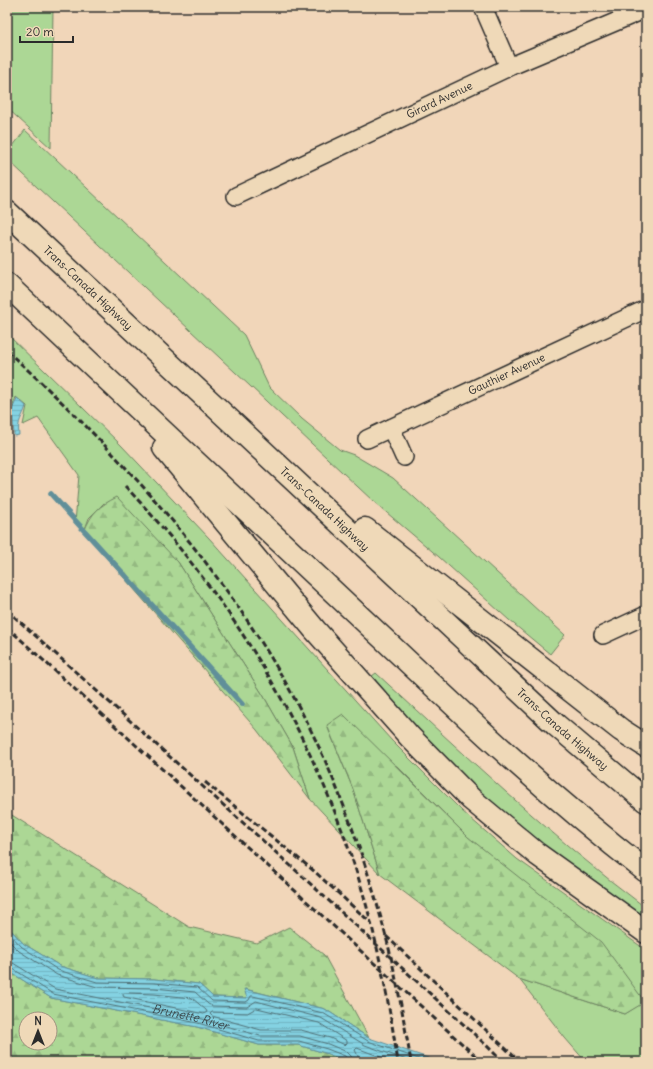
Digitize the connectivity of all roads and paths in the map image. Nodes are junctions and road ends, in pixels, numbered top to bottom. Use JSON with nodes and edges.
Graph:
{"nodes":[{"id":1,"x":483,"y":7,"type":"edge"},
{"id":2,"x":646,"y":9,"type":"edge"},
{"id":3,"x":509,"y":67,"type":"junction"},
{"id":4,"x":236,"y":196,"type":"dead end"},
{"id":5,"x":7,"y":212,"type":"edge"},
{"id":6,"x":7,"y":285,"type":"edge"},
{"id":7,"x":646,"y":309,"type":"edge"},
{"id":8,"x":104,"y":374,"type":"junction"},
{"id":9,"x":391,"y":428,"type":"junction"},
{"id":10,"x":248,"y":437,"type":"junction"},
{"id":11,"x":367,"y":439,"type":"dead end"},
{"id":12,"x":404,"y":458,"type":"dead end"},
{"id":13,"x":646,"y":615,"type":"edge"},
{"id":14,"x":603,"y":635,"type":"dead end"},
{"id":15,"x":646,"y":746,"type":"edge"},
{"id":16,"x":646,"y":801,"type":"edge"},
{"id":17,"x":646,"y":871,"type":"edge"},
{"id":18,"x":646,"y":932,"type":"edge"}],
"edges":[{"from":1,"to":3,"type":"street"},
{"from":2,"to":3,"type":"street","name":"Girard Avenue"},
{"from":3,"to":4,"type":"street","name":"Girard Avenue"},
{"from":5,"to":10,"type":"highway","name":"Trans-Canada Highway"},
{"from":6,"to":8,"type":"highway"},
{"from":7,"to":9,"type":"street","name":"Gauthier Avenue"},
{"from":8,"to":17,"type":"highway"},
{"from":8,"to":18,"type":"highway"},
{"from":9,"to":11,"type":"street","name":"Gauthier Avenue"},
{"from":9,"to":12,"type":"street"},
{"from":10,"to":15,"type":"highway"},
{"from":10,"to":16,"type":"highway","name":"Trans-Canada Highway"},
{"from":13,"to":14,"type":"street"}]}
